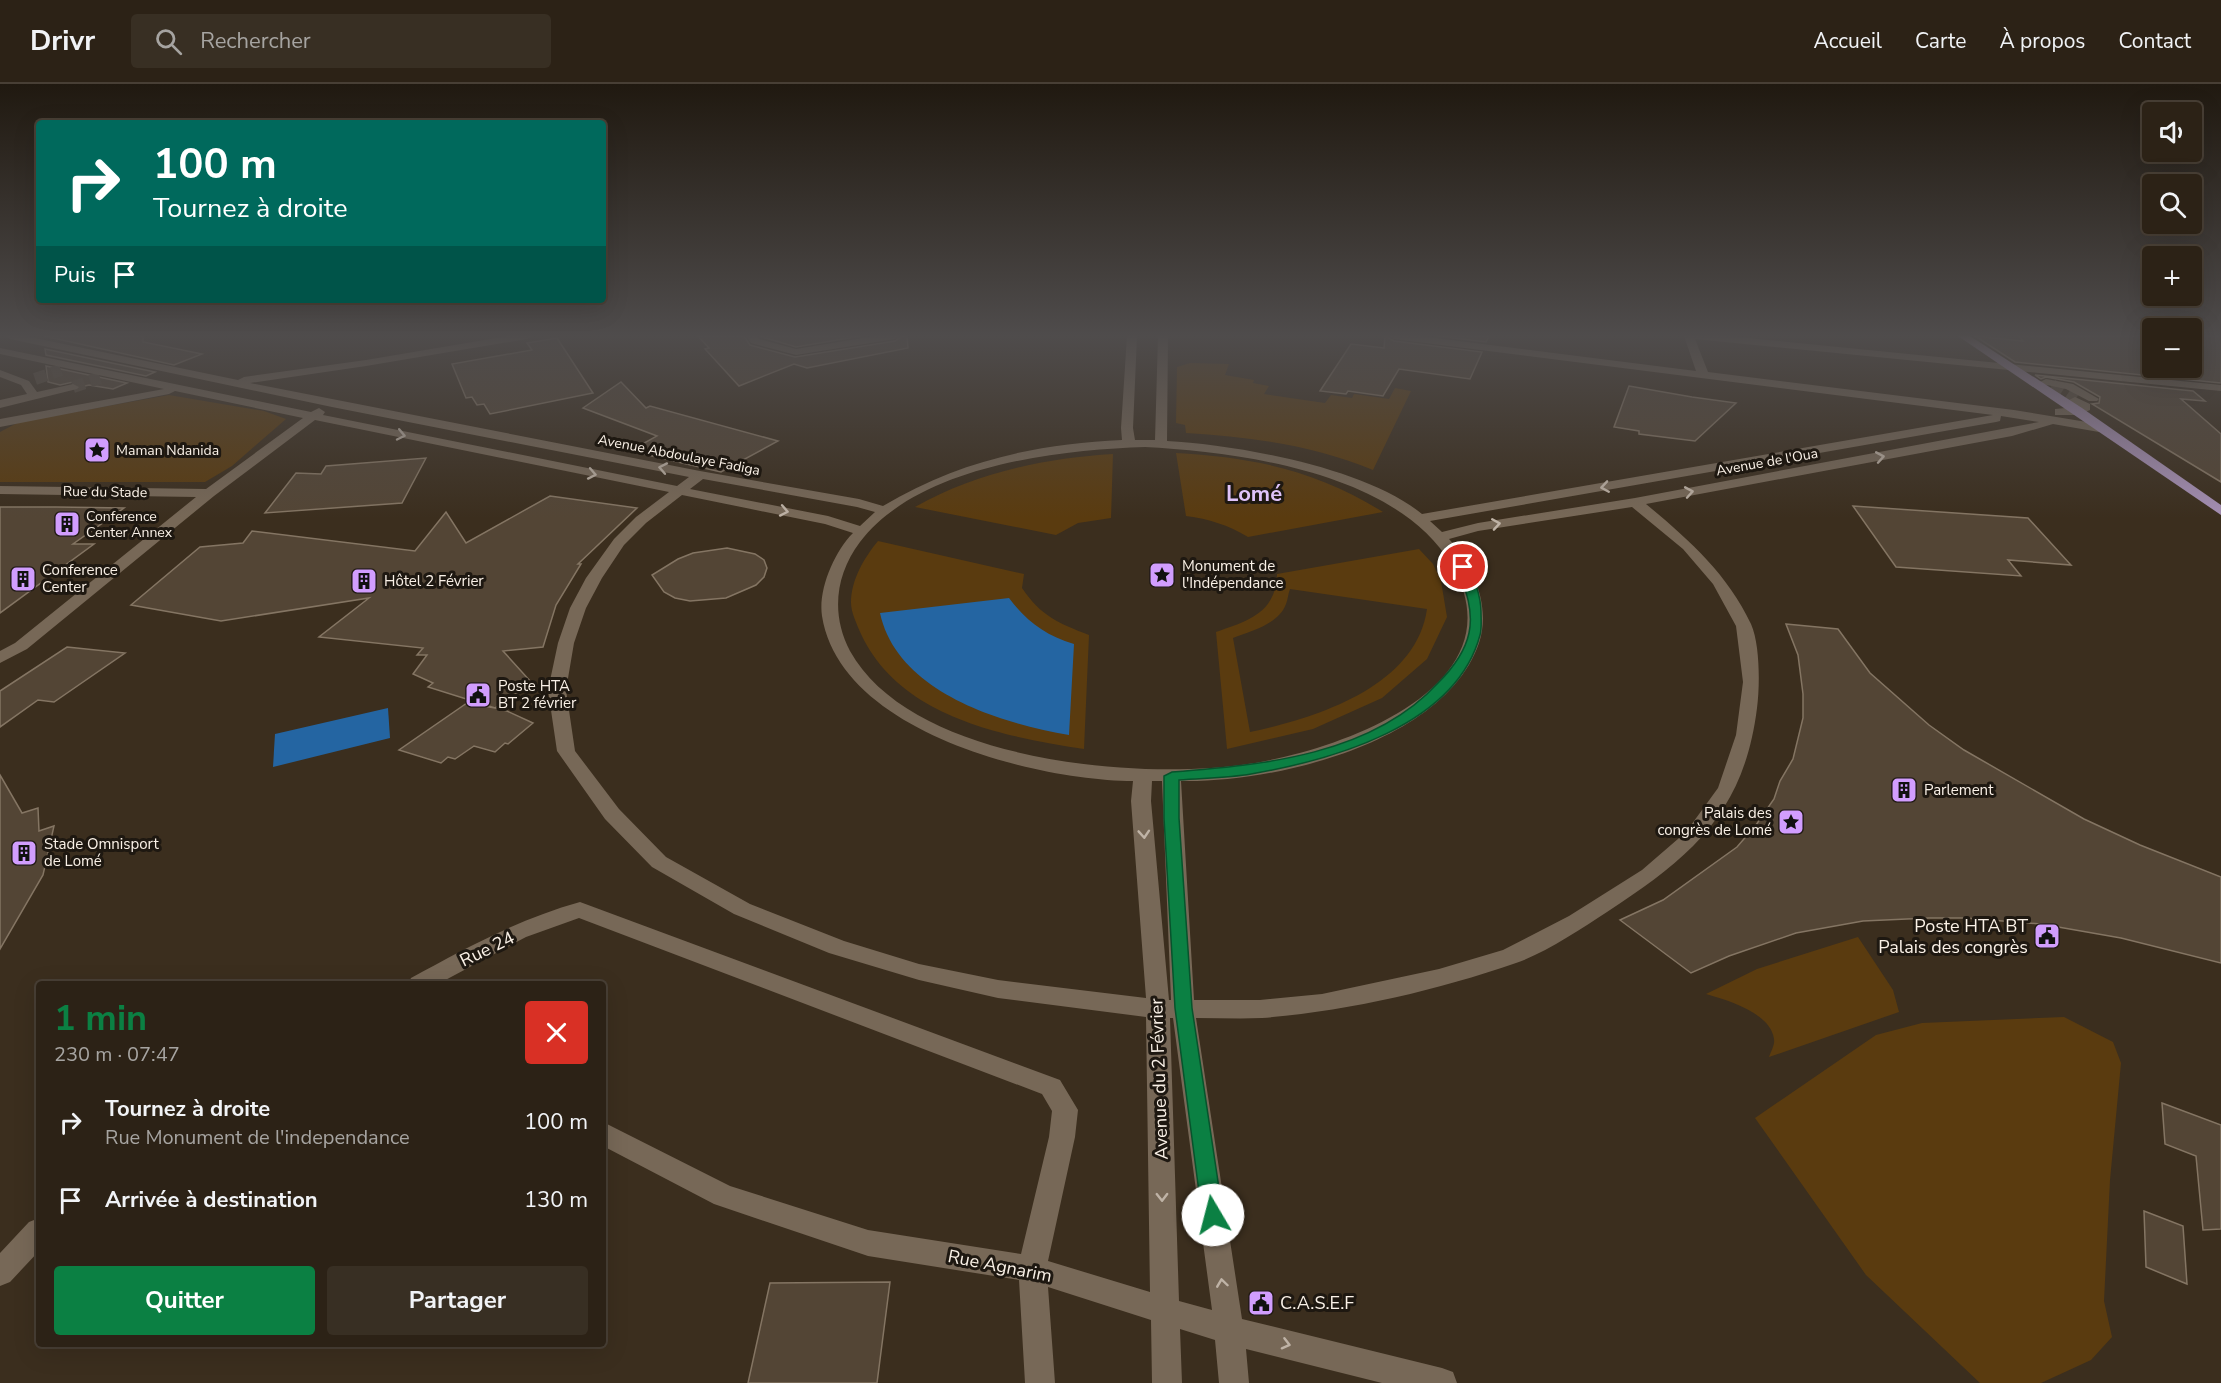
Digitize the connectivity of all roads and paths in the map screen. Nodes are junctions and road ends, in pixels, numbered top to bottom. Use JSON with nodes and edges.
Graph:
{"nodes":[{"id":1,"x":31,"y":397,"type":"tunnel mouth"},
{"id":2,"x":139,"y":397,"type":"edge"},
{"id":3,"x":215,"y":397,"type":"edge"},
{"id":4,"x":301,"y":397,"type":"edge"},
{"id":5,"x":1129,"y":397,"type":"edge"},
{"id":6,"x":1160,"y":397,"type":"edge"},
{"id":7,"x":1875,"y":397,"type":"edge"},
{"id":8,"x":2062,"y":397,"type":"tunnel mouth"},
{"id":9,"x":2088,"y":397,"type":"edge"},
{"id":10,"x":332,"y":403,"type":"junction"},
{"id":11,"x":0,"y":404,"type":"edge"},
{"id":12,"x":2081,"y":407,"type":"junction"},
{"id":13,"x":2014,"y":414,"type":"junction"},
{"id":14,"x":313,"y":417,"type":"junction"},
{"id":15,"x":2053,"y":421,"type":"junction"},
{"id":16,"x":0,"y":423,"type":"edge"},
{"id":17,"x":2099,"y":428,"type":"junction"},
{"id":18,"x":1129,"y":443,"type":"junction"},
{"id":19,"x":1161,"y":444,"type":"junction"},
{"id":20,"x":700,"y":475,"type":"junction"},
{"id":21,"x":0,"y":490,"type":"edge"},
{"id":22,"x":678,"y":491,"type":"junction"},
{"id":23,"x":209,"y":493,"type":"junction"},
{"id":24,"x":1635,"y":502,"type":"junction"},
{"id":25,"x":885,"y":511,"type":"junction"},
{"id":26,"x":2221,"y":511,"type":"edge"},
{"id":27,"x":1419,"y":519,"type":"junction"},
{"id":28,"x":861,"y":531,"type":"junction"},
{"id":29,"x":1439,"y":537,"type":"junction"},
{"id":30,"x":0,"y":658,"type":"edge"},
{"id":31,"x":1143,"y":776,"type":"junction"},
{"id":32,"x":1172,"y":776,"type":"junction"},
{"id":33,"x":426,"y":981,"type":"edge"},
{"id":34,"x":1183,"y":1008,"type":"junction"},
{"id":35,"x":1158,"y":1009,"type":"junction"},
{"id":36,"x":606,"y":1135,"type":"edge"},
{"id":37,"x":36,"y":1234,"type":"edge"},
{"id":38,"x":1032,"y":1269,"type":"junction"},
{"id":39,"x":0,"y":1273,"type":"edge"},
{"id":40,"x":1164,"y":1311,"type":"junction"},
{"id":41,"x":1229,"y":1330,"type":"junction"},
{"id":42,"x":1040,"y":1383,"type":"edge"},
{"id":43,"x":1167,"y":1383,"type":"edge"},
{"id":44,"x":1234,"y":1383,"type":"edge"},
{"id":45,"x":1442,"y":1383,"type":"edge"}],
"edges":[{"from":1,"to":11,"type":"street"},
{"from":2,"to":16,"type":"street"},
{"from":3,"to":14,"type":"street"},
{"from":4,"to":10,"type":"street","name":"Avenue Abdoulaye Fadiga"},
{"from":5,"to":18,"type":"street"},
{"from":6,"to":19,"type":"street"},
{"from":7,"to":13,"type":"street"},
{"from":8,"to":12,"type":"main road"},
{"from":9,"to":12,"type":"street"},
{"from":10,"to":14,"type":"street"},
{"from":20,"to":10,"type":"street","name":"Avenue Abdoulaye Fadiga","one_way":true},
{"from":12,"to":13,"type":"street"},
{"from":12,"to":17,"type":"main road"},
{"from":13,"to":15,"type":"street"},
{"from":13,"to":27,"type":"street","name":"Avenue de l'Oua","one_way":true},
{"from":14,"to":22,"type":"street","one_way":true},
{"from":14,"to":23,"type":"street"},
{"from":15,"to":17,"type":"street","name":"Avenue de l'Oua"},
{"from":24,"to":15,"type":"street","name":"Avenue de l'Oua","one_way":true},
{"from":17,"to":26,"type":"main road"},
{"from":18,"to":19,"type":"street"},
{"from":18,"to":25,"type":"street"},
{"from":19,"to":27,"type":"street"},
{"from":20,"to":22,"type":"street"},
{"from":20,"to":25,"type":"street","name":"Avenue Abdoulaye Fadiga"},
{"from":21,"to":23,"type":"street","name":"Rue du Stade"},
{"from":22,"to":28,"type":"street","one_way":true},
{"from":22,"to":35,"type":"street"},
{"from":23,"to":30,"type":"street"},
{"from":29,"to":24,"type":"street","name":"Avenue de l'Oua","one_way":true},
{"from":24,"to":34,"type":"street"},
{"from":25,"to":28,"type":"street"},
{"from":27,"to":29,"type":"street"},
{"from":28,"to":31,"type":"street"},
{"from":29,"to":32,"type":"street"},
{"from":31,"to":32,"type":"street"},
{"from":31,"to":35,"type":"street","name":"Avenue du 2 Février","one_way":true},
{"from":32,"to":34,"type":"street","name":"Avenue du 2 Février"},
{"from":33,"to":38,"type":"street","name":"Rue 24"},
{"from":34,"to":35,"type":"street"},
{"from":41,"to":34,"type":"street","name":"Avenue du 2 Février","one_way":true},
{"from":35,"to":40,"type":"street","name":"Avenue du 2 Février","one_way":true},
{"from":36,"to":38,"type":"street","name":"Rue Agnarim"},
{"from":37,"to":39,"type":"street"},
{"from":38,"to":40,"type":"street","name":"Rue Agnarim"},
{"from":38,"to":42,"type":"street","name":"Rue 24"},
{"from":40,"to":41,"type":"street","name":"Rue Agnarim"},
{"from":40,"to":43,"type":"street","name":"Avenue du 2 Février"},
{"from":41,"to":44,"type":"street","name":"Avenue du 2 Février"},
{"from":41,"to":45,"type":"street","name":"Rue Agnarim","one_way":true}]}
